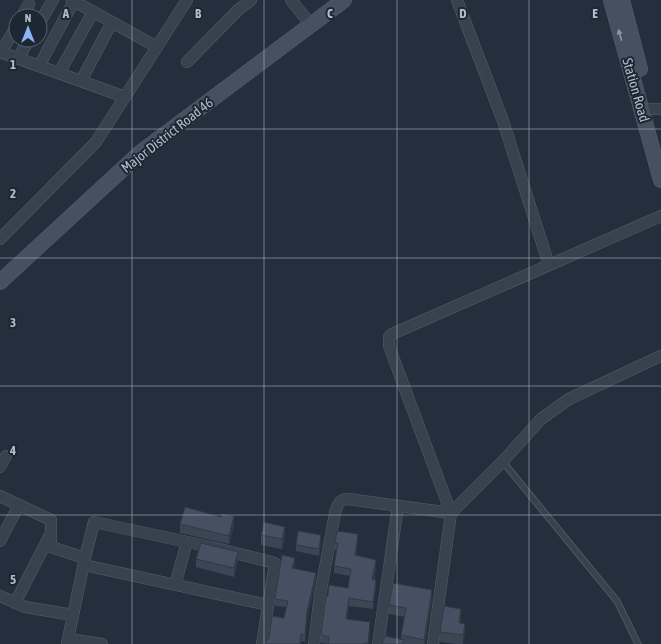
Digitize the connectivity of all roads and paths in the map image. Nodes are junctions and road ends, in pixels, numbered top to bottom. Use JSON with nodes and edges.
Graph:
{"nodes":[{"id":1,"x":187,"y":0,"type":"edge"},
{"id":2,"x":251,"y":0,"type":"edge"},
{"id":3,"x":291,"y":0,"type":"edge"},
{"id":4,"x":344,"y":0,"type":"edge"},
{"id":5,"x":457,"y":0,"type":"edge"},
{"id":6,"x":611,"y":0,"type":"edge"},
{"id":7,"x":622,"y":0,"type":"edge"},
{"id":8,"x":73,"y":1,"type":"edge"},
{"id":9,"x":29,"y":4,"type":"dead end"},
{"id":10,"x":27,"y":8,"type":"edge"},
{"id":11,"x":94,"y":12,"type":"junction"},
{"id":12,"x":112,"y":22,"type":"junction"},
{"id":13,"x":311,"y":25,"type":"junction"},
{"id":14,"x":8,"y":40,"type":"edge"},
{"id":15,"x":157,"y":47,"type":"junction"},
{"id":16,"x":24,"y":48,"type":"edge"},
{"id":17,"x":1,"y":52,"type":"edge"},
{"id":18,"x":18,"y":58,"type":"junction"},
{"id":19,"x":187,"y":62,"type":"dead end"},
{"id":20,"x":39,"y":66,"type":"junction"},
{"id":21,"x":59,"y":73,"type":"junction"},
{"id":22,"x":81,"y":81,"type":"junction"},
{"id":23,"x":125,"y":97,"type":"junction"},
{"id":24,"x":656,"y":109,"type":"edge"},
{"id":25,"x":661,"y":143,"type":"edge"},
{"id":26,"x":661,"y":180,"type":"edge"},
{"id":27,"x":661,"y":216,"type":"edge"},
{"id":28,"x":0,"y":239,"type":"edge"},
{"id":29,"x":549,"y":265,"type":"junction"},
{"id":30,"x":0,"y":282,"type":"edge"},
{"id":31,"x":661,"y":356,"type":"edge"},
{"id":32,"x":6,"y":456,"type":"dead end"},
{"id":33,"x":503,"y":462,"type":"junction"},
{"id":34,"x":0,"y":467,"type":"edge"},
{"id":35,"x":0,"y":496,"type":"edge"},
{"id":36,"x":19,"y":505,"type":"junction"},
{"id":37,"x":398,"y":506,"type":"junction"},
{"id":38,"x":451,"y":513,"type":"junction"},
{"id":39,"x":51,"y":533,"type":"junction"},
{"id":40,"x":0,"y":541,"type":"edge"},
{"id":41,"x":187,"y":542,"type":"junction"},
{"id":42,"x":85,"y":562,"type":"junction"},
{"id":43,"x":176,"y":585,"type":"junction"},
{"id":44,"x":0,"y":596,"type":"edge"},
{"id":45,"x":15,"y":603,"type":"junction"},
{"id":46,"x":268,"y":605,"type":"junction"},
{"id":47,"x":73,"y":615,"type":"junction"},
{"id":48,"x":68,"y":642,"type":"edge"},
{"id":49,"x":102,"y":644,"type":"edge"},
{"id":50,"x":262,"y":644,"type":"edge"},
{"id":51,"x":314,"y":644,"type":"edge"},
{"id":52,"x":378,"y":644,"type":"edge"},
{"id":53,"x":433,"y":644,"type":"edge"},
{"id":54,"x":638,"y":644,"type":"edge"}],
"edges":[{"from":1,"to":15,"type":"street"},
{"from":2,"to":19,"type":"street"},
{"from":3,"to":13,"type":"street"},
{"from":4,"to":13,"type":"main road","name":"Major District Road 46"},
{"from":5,"to":29,"type":"street"},
{"from":26,"to":6,"type":"main road","name":"Station Road","one_way":true},
{"from":7,"to":24,"type":"main road","name":"Station Road"},
{"from":8,"to":11,"type":"street"},
{"from":8,"to":20,"type":"street"},
{"from":9,"to":10,"type":"street"},
{"from":11,"to":12,"type":"street"},
{"from":11,"to":21,"type":"street"},
{"from":12,"to":15,"type":"street"},
{"from":12,"to":22,"type":"street"},
{"from":13,"to":30,"type":"main road","name":"Major District Road 46"},
{"from":14,"to":17,"type":"street"},
{"from":15,"to":23,"type":"street"},
{"from":16,"to":18,"type":"street"},
{"from":17,"to":18,"type":"street"},
{"from":18,"to":20,"type":"street"},
{"from":20,"to":21,"type":"street"},
{"from":21,"to":22,"type":"street"},
{"from":22,"to":23,"type":"street"},
{"from":23,"to":28,"type":"street"},
{"from":24,"to":25,"type":"main road","name":"Station Road"},
{"from":27,"to":29,"type":"street"},
{"from":29,"to":38,"type":"street"},
{"from":31,"to":33,"type":"street"},
{"from":32,"to":34,"type":"street"},
{"from":33,"to":38,"type":"street"},
{"from":33,"to":54,"type":"lane"},
{"from":35,"to":36,"type":"street"},
{"from":36,"to":39,"type":"street"},
{"from":36,"to":40,"type":"street"},
{"from":37,"to":38,"type":"street"},
{"from":37,"to":51,"type":"street"},
{"from":37,"to":52,"type":"street"},
{"from":38,"to":53,"type":"street"},
{"from":39,"to":42,"type":"street"},
{"from":39,"to":45,"type":"street"},
{"from":41,"to":42,"type":"street"},
{"from":41,"to":43,"type":"street"},
{"from":41,"to":46,"type":"street"},
{"from":42,"to":43,"type":"street"},
{"from":42,"to":47,"type":"street"},
{"from":43,"to":46,"type":"street"},
{"from":44,"to":45,"type":"street"},
{"from":45,"to":47,"type":"street"},
{"from":46,"to":50,"type":"street"},
{"from":47,"to":48,"type":"street"},
{"from":48,"to":49,"type":"street"}]}
